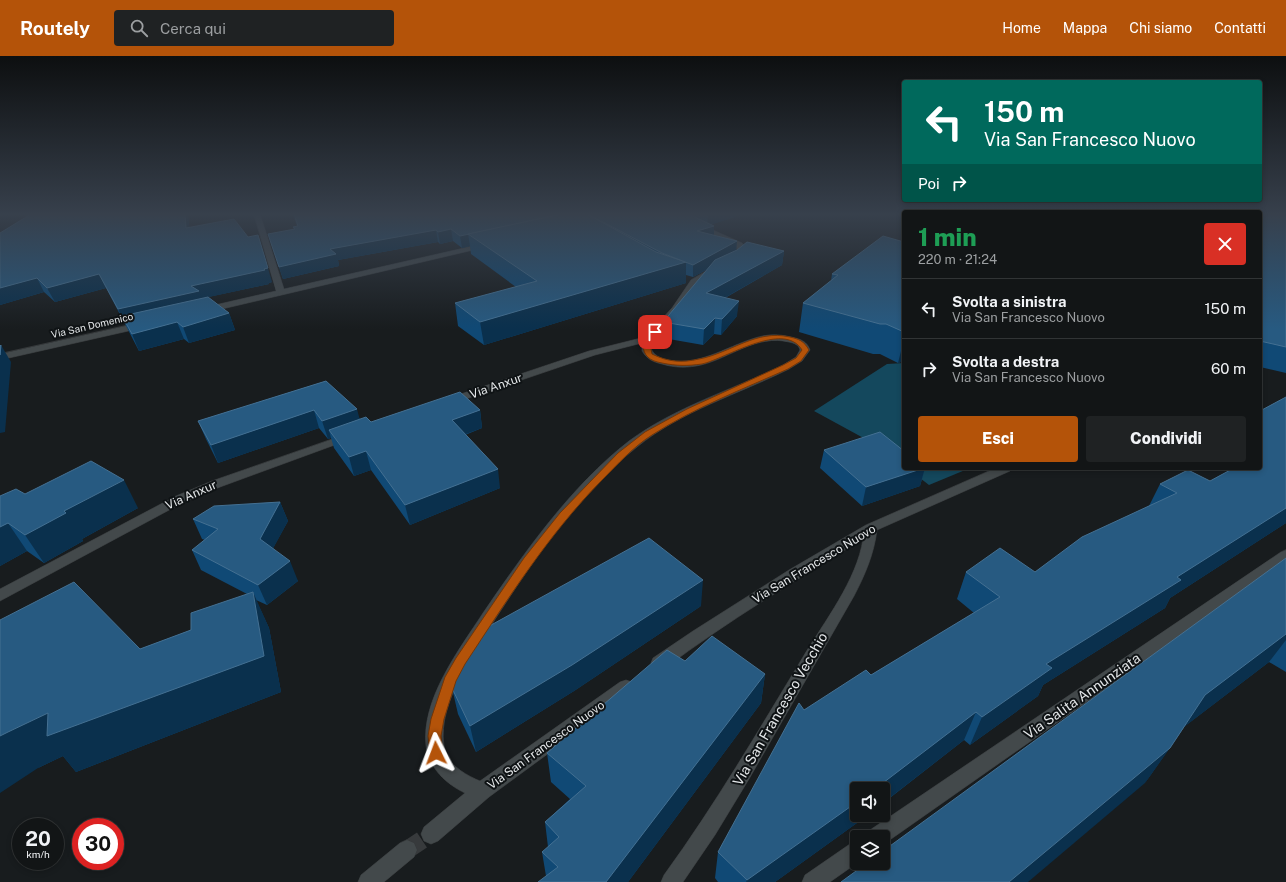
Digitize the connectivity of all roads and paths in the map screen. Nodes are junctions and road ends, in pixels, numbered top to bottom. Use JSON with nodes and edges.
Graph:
{"nodes":[{"id":1,"x":269,"y":253,"type":"edge"},
{"id":2,"x":454,"y":253,"type":"edge"},
{"id":3,"x":742,"y":253,"type":"edge"},
{"id":4,"x":732,"y":261,"type":"edge"},
{"id":5,"x":719,"y":268,"type":"edge"},
{"id":6,"x":683,"y":278,"type":"dead end"},
{"id":7,"x":694,"y":282,"type":"junction"},
{"id":8,"x":281,"y":293,"type":"junction"},
{"id":9,"x":193,"y":313,"type":"edge"},
{"id":10,"x":148,"y":323,"type":"edge"},
{"id":11,"x":648,"y":339,"type":"junction"},
{"id":12,"x":0,"y":358,"type":"edge"},
{"id":13,"x":442,"y":404,"type":"edge"},
{"id":14,"x":360,"y":432,"type":"edge"},
{"id":15,"x":1001,"y":470,"type":"edge"},
{"id":16,"x":872,"y":528,"type":"junction"},
{"id":17,"x":1286,"y":555,"type":"edge"},
{"id":18,"x":0,"y":596,"type":"edge"},
{"id":19,"x":482,"y":791,"type":"junction"},
{"id":20,"x":887,"y":830,"type":"edge"},
{"id":21,"x":431,"y":834,"type":"tunnel mouth"},
{"id":22,"x":407,"y":850,"type":"tunnel mouth"},
{"id":23,"x":850,"y":856,"type":"edge"},
{"id":24,"x":368,"y":882,"type":"edge"},
{"id":25,"x":671,"y":882,"type":"edge"},
{"id":26,"x":812,"y":882,"type":"edge"}],
"edges":[{"from":1,"to":8,"type":"street"},
{"from":2,"to":8,"type":"street"},
{"from":3,"to":4,"type":"street"},
{"from":5,"to":7,"type":"street"},
{"from":6,"to":7,"type":"street"},
{"from":7,"to":11,"type":"street"},
{"from":8,"to":9,"type":"street"},
{"from":10,"to":12,"type":"street","name":"Via San Domenico"},
{"from":11,"to":13,"type":"street","name":"Via Anxur"},
{"from":11,"to":19,"type":"street","name":"Via San Francesco Nuovo"},
{"from":14,"to":18,"type":"street","name":"Via Anxur"},
{"from":15,"to":16,"type":"street","name":"Via San Francesco Nuovo"},
{"from":16,"to":19,"type":"street","name":"Via San Francesco Nuovo"},
{"from":16,"to":25,"type":"street","name":"Via San Francesco Vecchio"},
{"from":17,"to":20,"type":"street","name":"Via Salita Annunziata"},
{"from":19,"to":21,"type":"street"},
{"from":22,"to":24,"type":"street"},
{"from":23,"to":26,"type":"street"}]}
